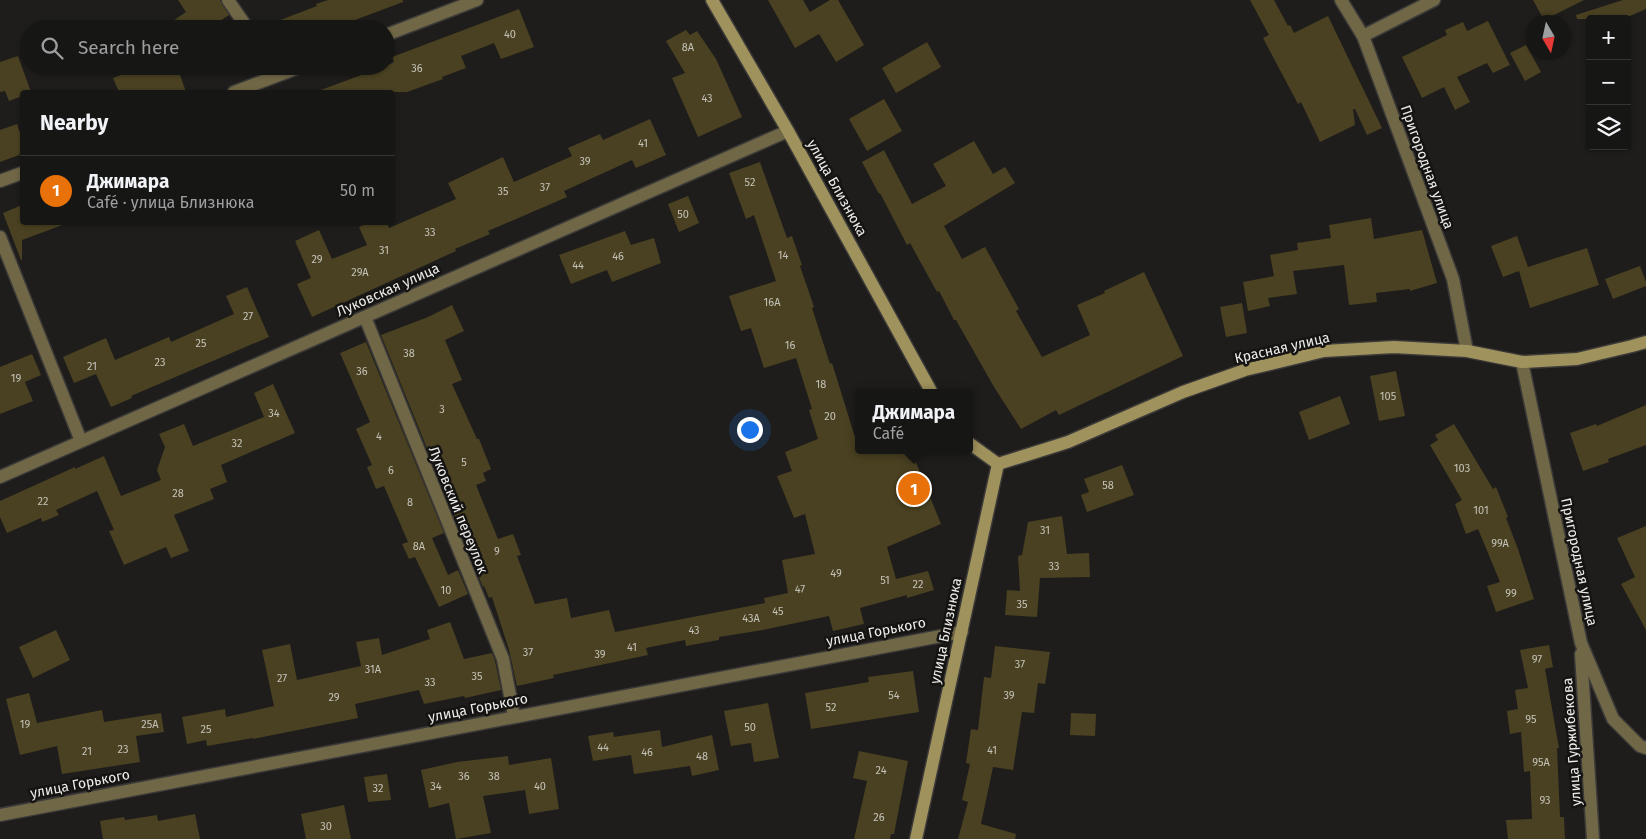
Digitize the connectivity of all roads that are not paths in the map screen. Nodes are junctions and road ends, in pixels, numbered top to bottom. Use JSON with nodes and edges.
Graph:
{"nodes":[{"id":1,"x":228,"y":0,"type":"edge"},
{"id":2,"x":477,"y":0,"type":"edge"},
{"id":3,"x":712,"y":0,"type":"edge"},
{"id":4,"x":1341,"y":0,"type":"edge"},
{"id":5,"x":1434,"y":0,"type":"edge"},
{"id":6,"x":242,"y":20,"type":"edge"},
{"id":7,"x":395,"y":31,"type":"edge"},
{"id":8,"x":1363,"y":36,"type":"junction"},
{"id":9,"x":267,"y":75,"type":"edge"},
{"id":10,"x":238,"y":90,"type":"edge"},
{"id":11,"x":788,"y":131,"type":"junction"},
{"id":12,"x":20,"y":174,"type":"edge"},
{"id":13,"x":0,"y":181,"type":"edge"},
{"id":14,"x":0,"y":237,"type":"edge"},
{"id":15,"x":365,"y":317,"type":"junction"},
{"id":16,"x":1646,"y":342,"type":"edge"},
{"id":17,"x":1467,"y":351,"type":"junction"},
{"id":18,"x":1522,"y":362,"type":"junction"},
{"id":19,"x":930,"y":389,"type":"edge"},
{"id":20,"x":81,"y":441,"type":"junction"},
{"id":21,"x":973,"y":446,"type":"edge"},
{"id":22,"x":998,"y":464,"type":"junction"},
{"id":23,"x":0,"y":477,"type":"edge"},
{"id":24,"x":962,"y":632,"type":"junction"},
{"id":25,"x":1581,"y":643,"type":"junction"},
{"id":26,"x":514,"y":716,"type":"junction"},
{"id":27,"x":1646,"y":748,"type":"edge"},
{"id":28,"x":0,"y":815,"type":"edge"},
{"id":29,"x":916,"y":839,"type":"edge"},
{"id":30,"x":1593,"y":839,"type":"edge"}],
"edges":[{"from":1,"to":6,"type":"street"},
{"from":2,"to":7,"type":"street"},
{"from":3,"to":11,"type":"street","name":"улица Близнюка"},
{"from":4,"to":8,"type":"street","name":"Пригородная улица"},
{"from":5,"to":8,"type":"street"},
{"from":8,"to":17,"type":"street","name":"Пригородная улица"},
{"from":9,"to":10,"type":"street"},
{"from":11,"to":15,"type":"street","name":"Луковская улица"},
{"from":11,"to":19,"type":"street","name":"улица Близнюка"},
{"from":12,"to":13,"type":"street"},
{"from":14,"to":20,"type":"street"},
{"from":15,"to":20,"type":"street","name":"Луковская улица"},
{"from":15,"to":26,"type":"street","name":"Луковский переулок"},
{"from":16,"to":18,"type":"street","name":"Красная улица"},
{"from":17,"to":18,"type":"street","name":"Красная улица"},
{"from":17,"to":22,"type":"street","name":"Красная улица"},
{"from":18,"to":25,"type":"street","name":"Пригородная улица"},
{"from":20,"to":23,"type":"street","name":"Луковская улица"},
{"from":21,"to":22,"type":"street"},
{"from":22,"to":24,"type":"street","name":"улица Близнюка"},
{"from":24,"to":26,"type":"street","name":"улица Горького"},
{"from":24,"to":29,"type":"street","name":"улица Близнюка"},
{"from":25,"to":27,"type":"street","name":"Пригородная улица"},
{"from":25,"to":30,"type":"street","name":"улица Гуржибекова"},
{"from":26,"to":28,"type":"street","name":"улица Горького"}]}
